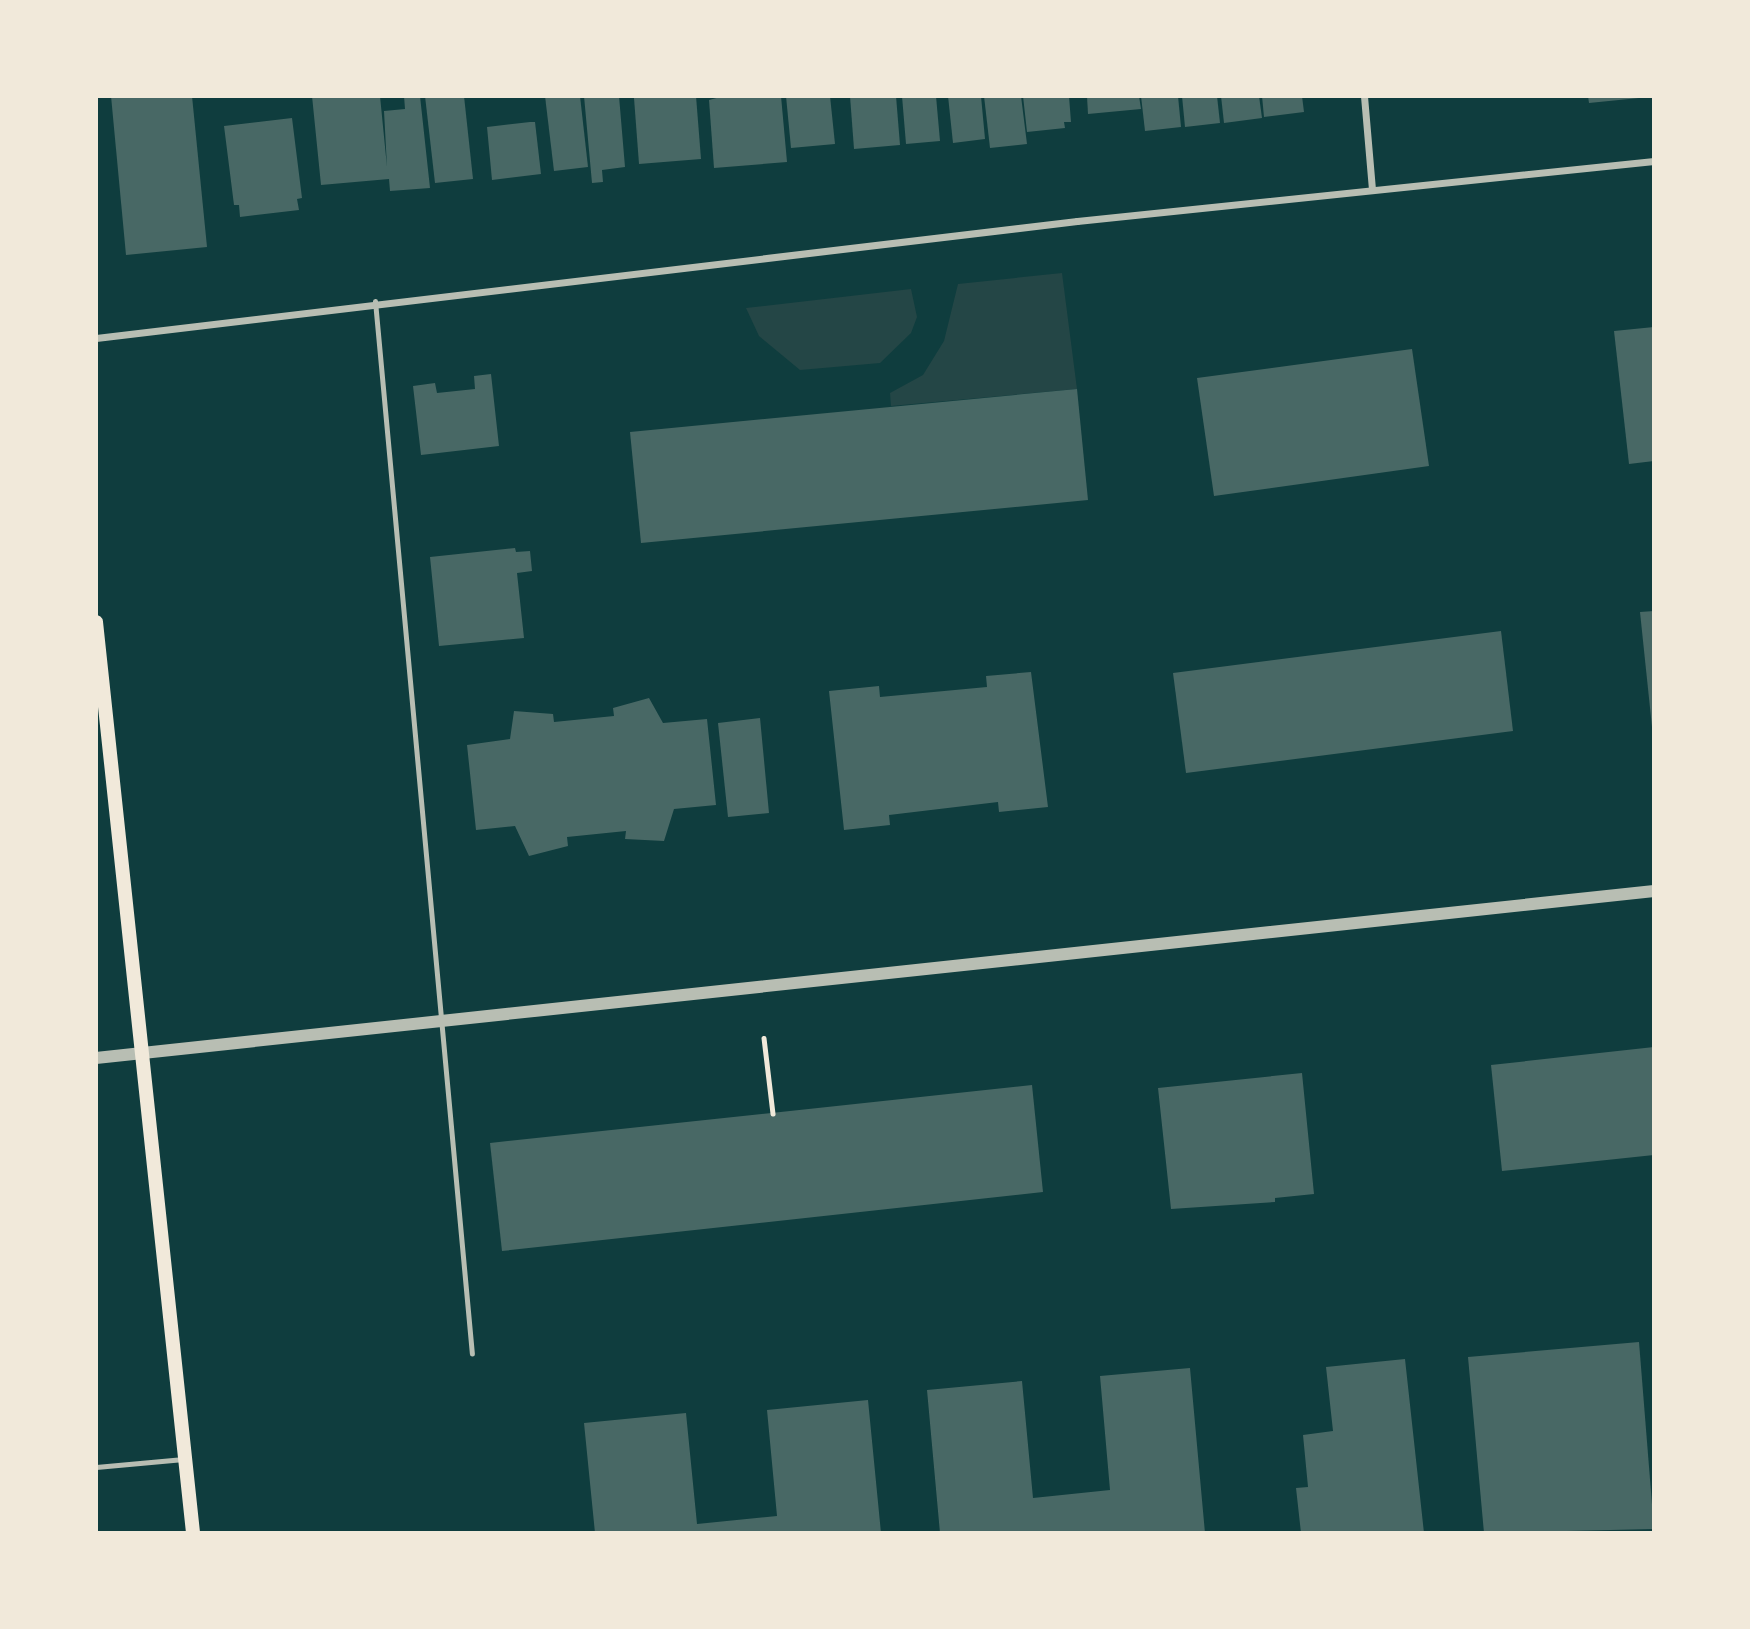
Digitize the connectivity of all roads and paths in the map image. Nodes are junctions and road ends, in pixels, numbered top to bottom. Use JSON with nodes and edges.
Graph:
{"nodes":[{"id":1,"x":1364,"y":96,"type":"edge"},
{"id":2,"x":1654,"y":161,"type":"edge"},
{"id":3,"x":1372,"y":188,"type":"junction"},
{"id":4,"x":375,"y":301,"type":"junction"},
{"id":5,"x":96,"y":338,"type":"edge"},
{"id":6,"x":96,"y":622,"type":"edge"},
{"id":7,"x":1654,"y":891,"type":"edge"},
{"id":8,"x":442,"y":1020,"type":"junction"},
{"id":9,"x":764,"y":1038,"type":"dead end"},
{"id":10,"x":143,"y":1053,"type":"junction"},
{"id":11,"x":96,"y":1058,"type":"edge"},
{"id":12,"x":773,"y":1113,"type":"dead end"},
{"id":13,"x":472,"y":1354,"type":"dead end"},
{"id":14,"x":185,"y":1459,"type":"junction"},
{"id":15,"x":96,"y":1467,"type":"edge"},
{"id":16,"x":193,"y":1533,"type":"edge"}],
"edges":[{"from":1,"to":3,"type":"street"},
{"from":2,"to":3,"type":"street"},
{"from":3,"to":4,"type":"street"},
{"from":4,"to":5,"type":"street"},
{"from":4,"to":8,"type":"lane"},
{"from":6,"to":10,"type":"main road"},
{"from":7,"to":8,"type":"street"},
{"from":8,"to":10,"type":"street"},
{"from":8,"to":13,"type":"lane"},
{"from":9,"to":12,"type":"path"},
{"from":10,"to":11,"type":"street"},
{"from":10,"to":14,"type":"main road"},
{"from":14,"to":15,"type":"lane"},
{"from":14,"to":16,"type":"main road"}]}
